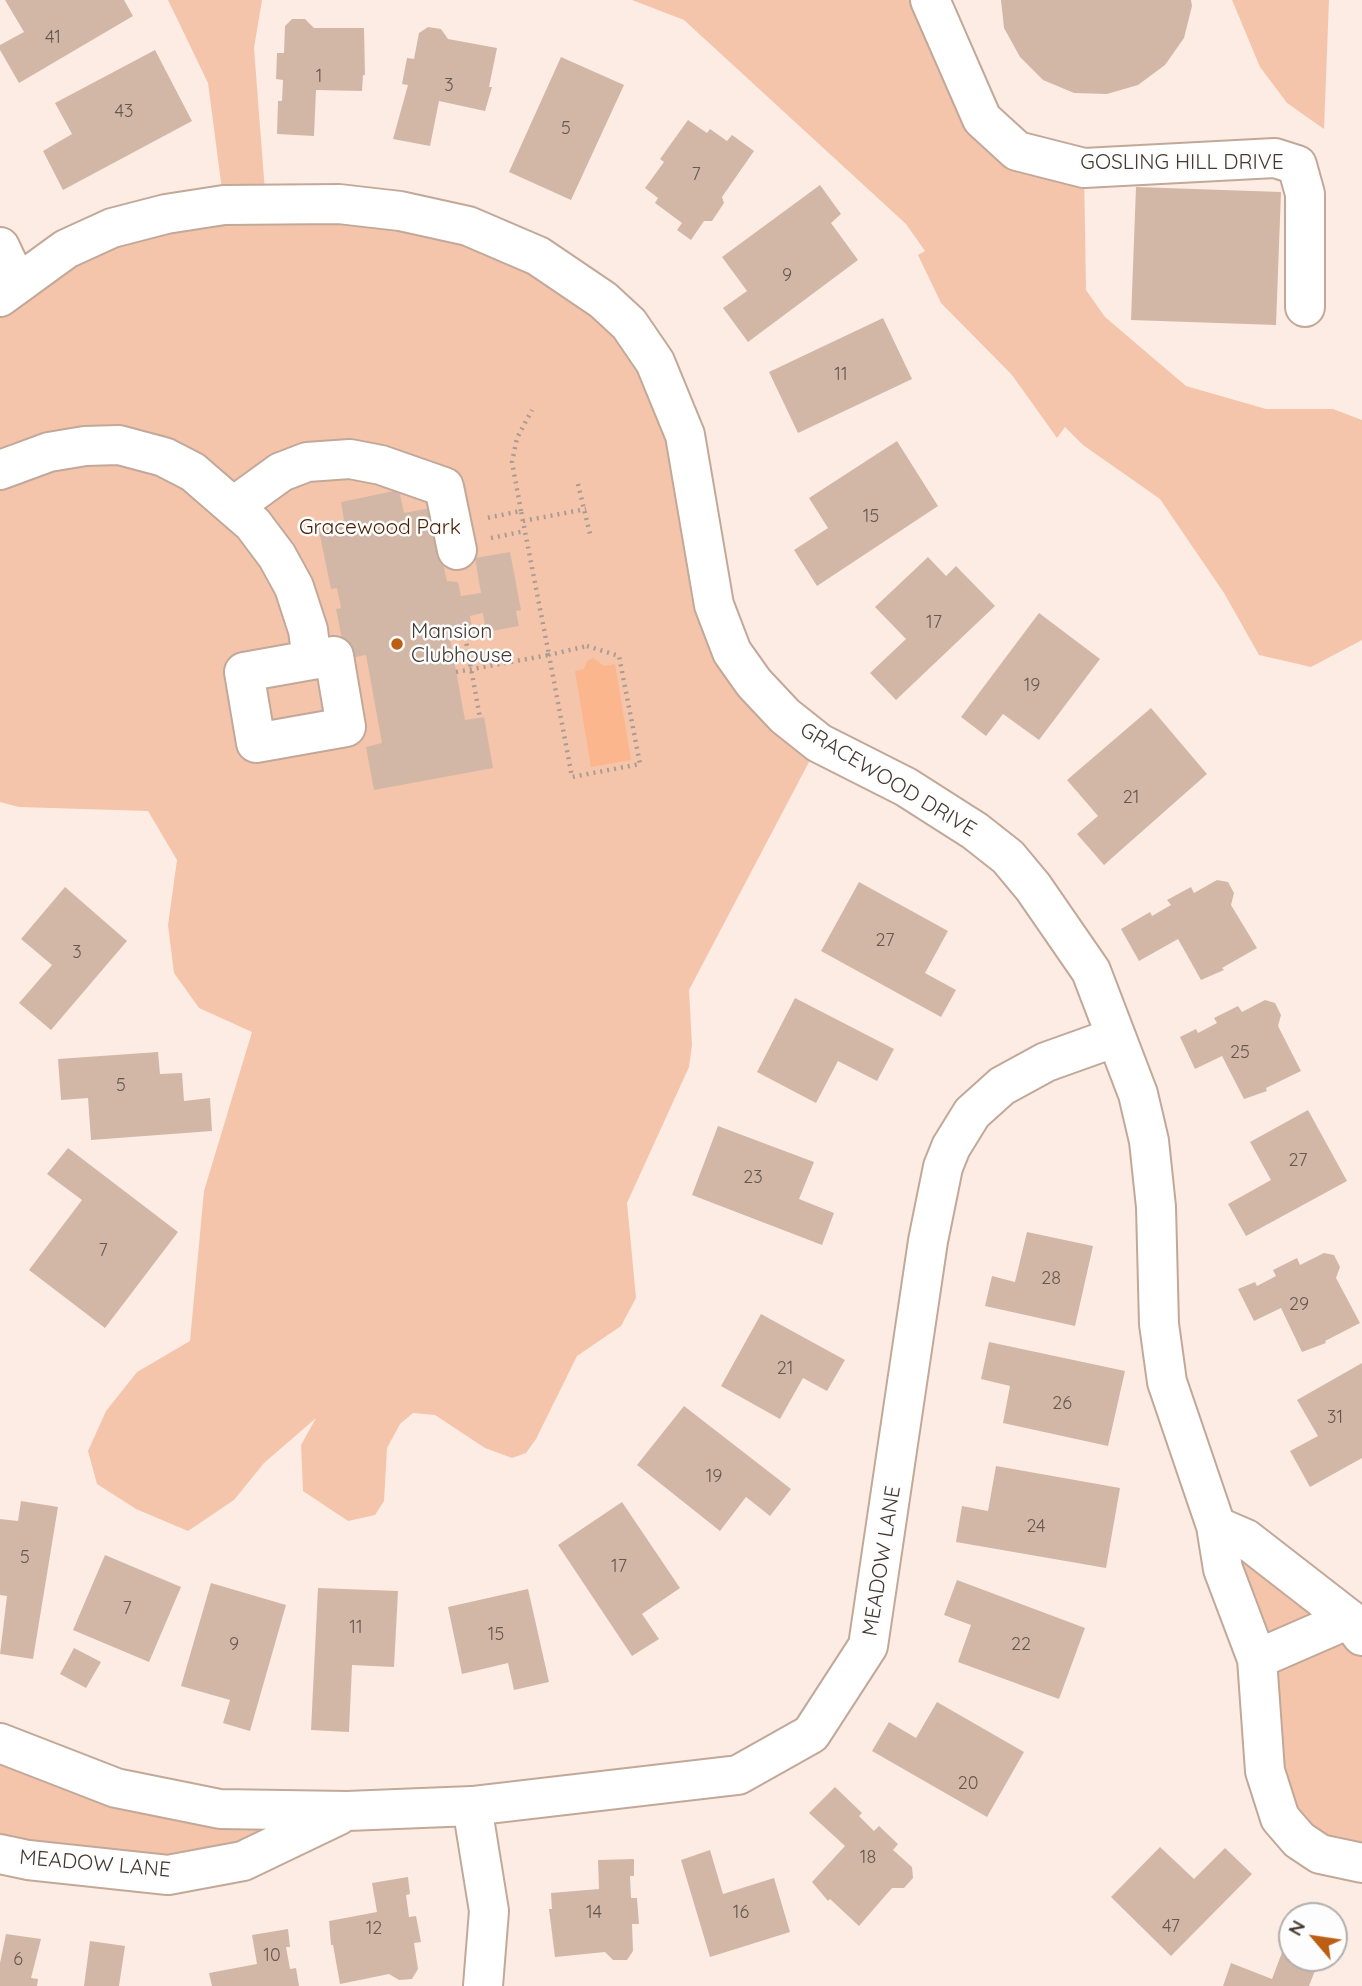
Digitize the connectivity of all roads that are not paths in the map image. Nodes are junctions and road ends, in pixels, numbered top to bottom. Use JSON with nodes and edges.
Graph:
{"nodes":[{"id":1,"x":930,"y":0,"type":"edge"},
{"id":2,"x":0,"y":247,"type":"edge"},
{"id":3,"x":8,"y":290,"type":"edge"},
{"id":4,"x":1305,"y":307,"type":"dead end"},
{"id":5,"x":0,"y":470,"type":"edge"},
{"id":6,"x":234,"y":506,"type":"junction"},
{"id":7,"x":457,"y":551,"type":"dead end"},
{"id":8,"x":312,"y":660,"type":"dead end"},
{"id":9,"x":1116,"y":1037,"type":"junction"},
{"id":10,"x":1216,"y":1526,"type":"junction"},
{"id":11,"x":1355,"y":1628,"type":"edge"},
{"id":12,"x":1257,"y":1659,"type":"junction"},
{"id":13,"x":0,"y":1743,"type":"edge"},
{"id":14,"x":472,"y":1806,"type":"junction"},
{"id":15,"x":347,"y":1811,"type":"junction"},
{"id":16,"x":0,"y":1854,"type":"edge"},
{"id":17,"x":1362,"y":1863,"type":"edge"},
{"id":18,"x":483,"y":1986,"type":"edge"}],
"edges":[{"from":1,"to":4,"type":"street","name":"GOSLING HILL DRIVE"},
{"from":2,"to":3,"type":"street"},
{"from":3,"to":9,"type":"street","name":"GRACEWOOD DRIVE"},
{"from":5,"to":6,"type":"street"},
{"from":6,"to":7,"type":"street"},
{"from":6,"to":8,"type":"street"},
{"from":9,"to":10,"type":"street","name":"GRACEWOOD DRIVE"},
{"from":9,"to":14,"type":"street","name":"MEADOW LANE"},
{"from":10,"to":11,"type":"street"},
{"from":10,"to":12,"type":"street","name":"GRACEWOOD DRIVE"},
{"from":11,"to":12,"type":"street"},
{"from":12,"to":17,"type":"street","name":"GRACEWOOD DRIVE"},
{"from":13,"to":15,"type":"street","name":"MEADOW LANE"},
{"from":14,"to":15,"type":"street","name":"MEADOW LANE"},
{"from":14,"to":18,"type":"street"},
{"from":15,"to":16,"type":"street","name":"MEADOW LANE"}]}
